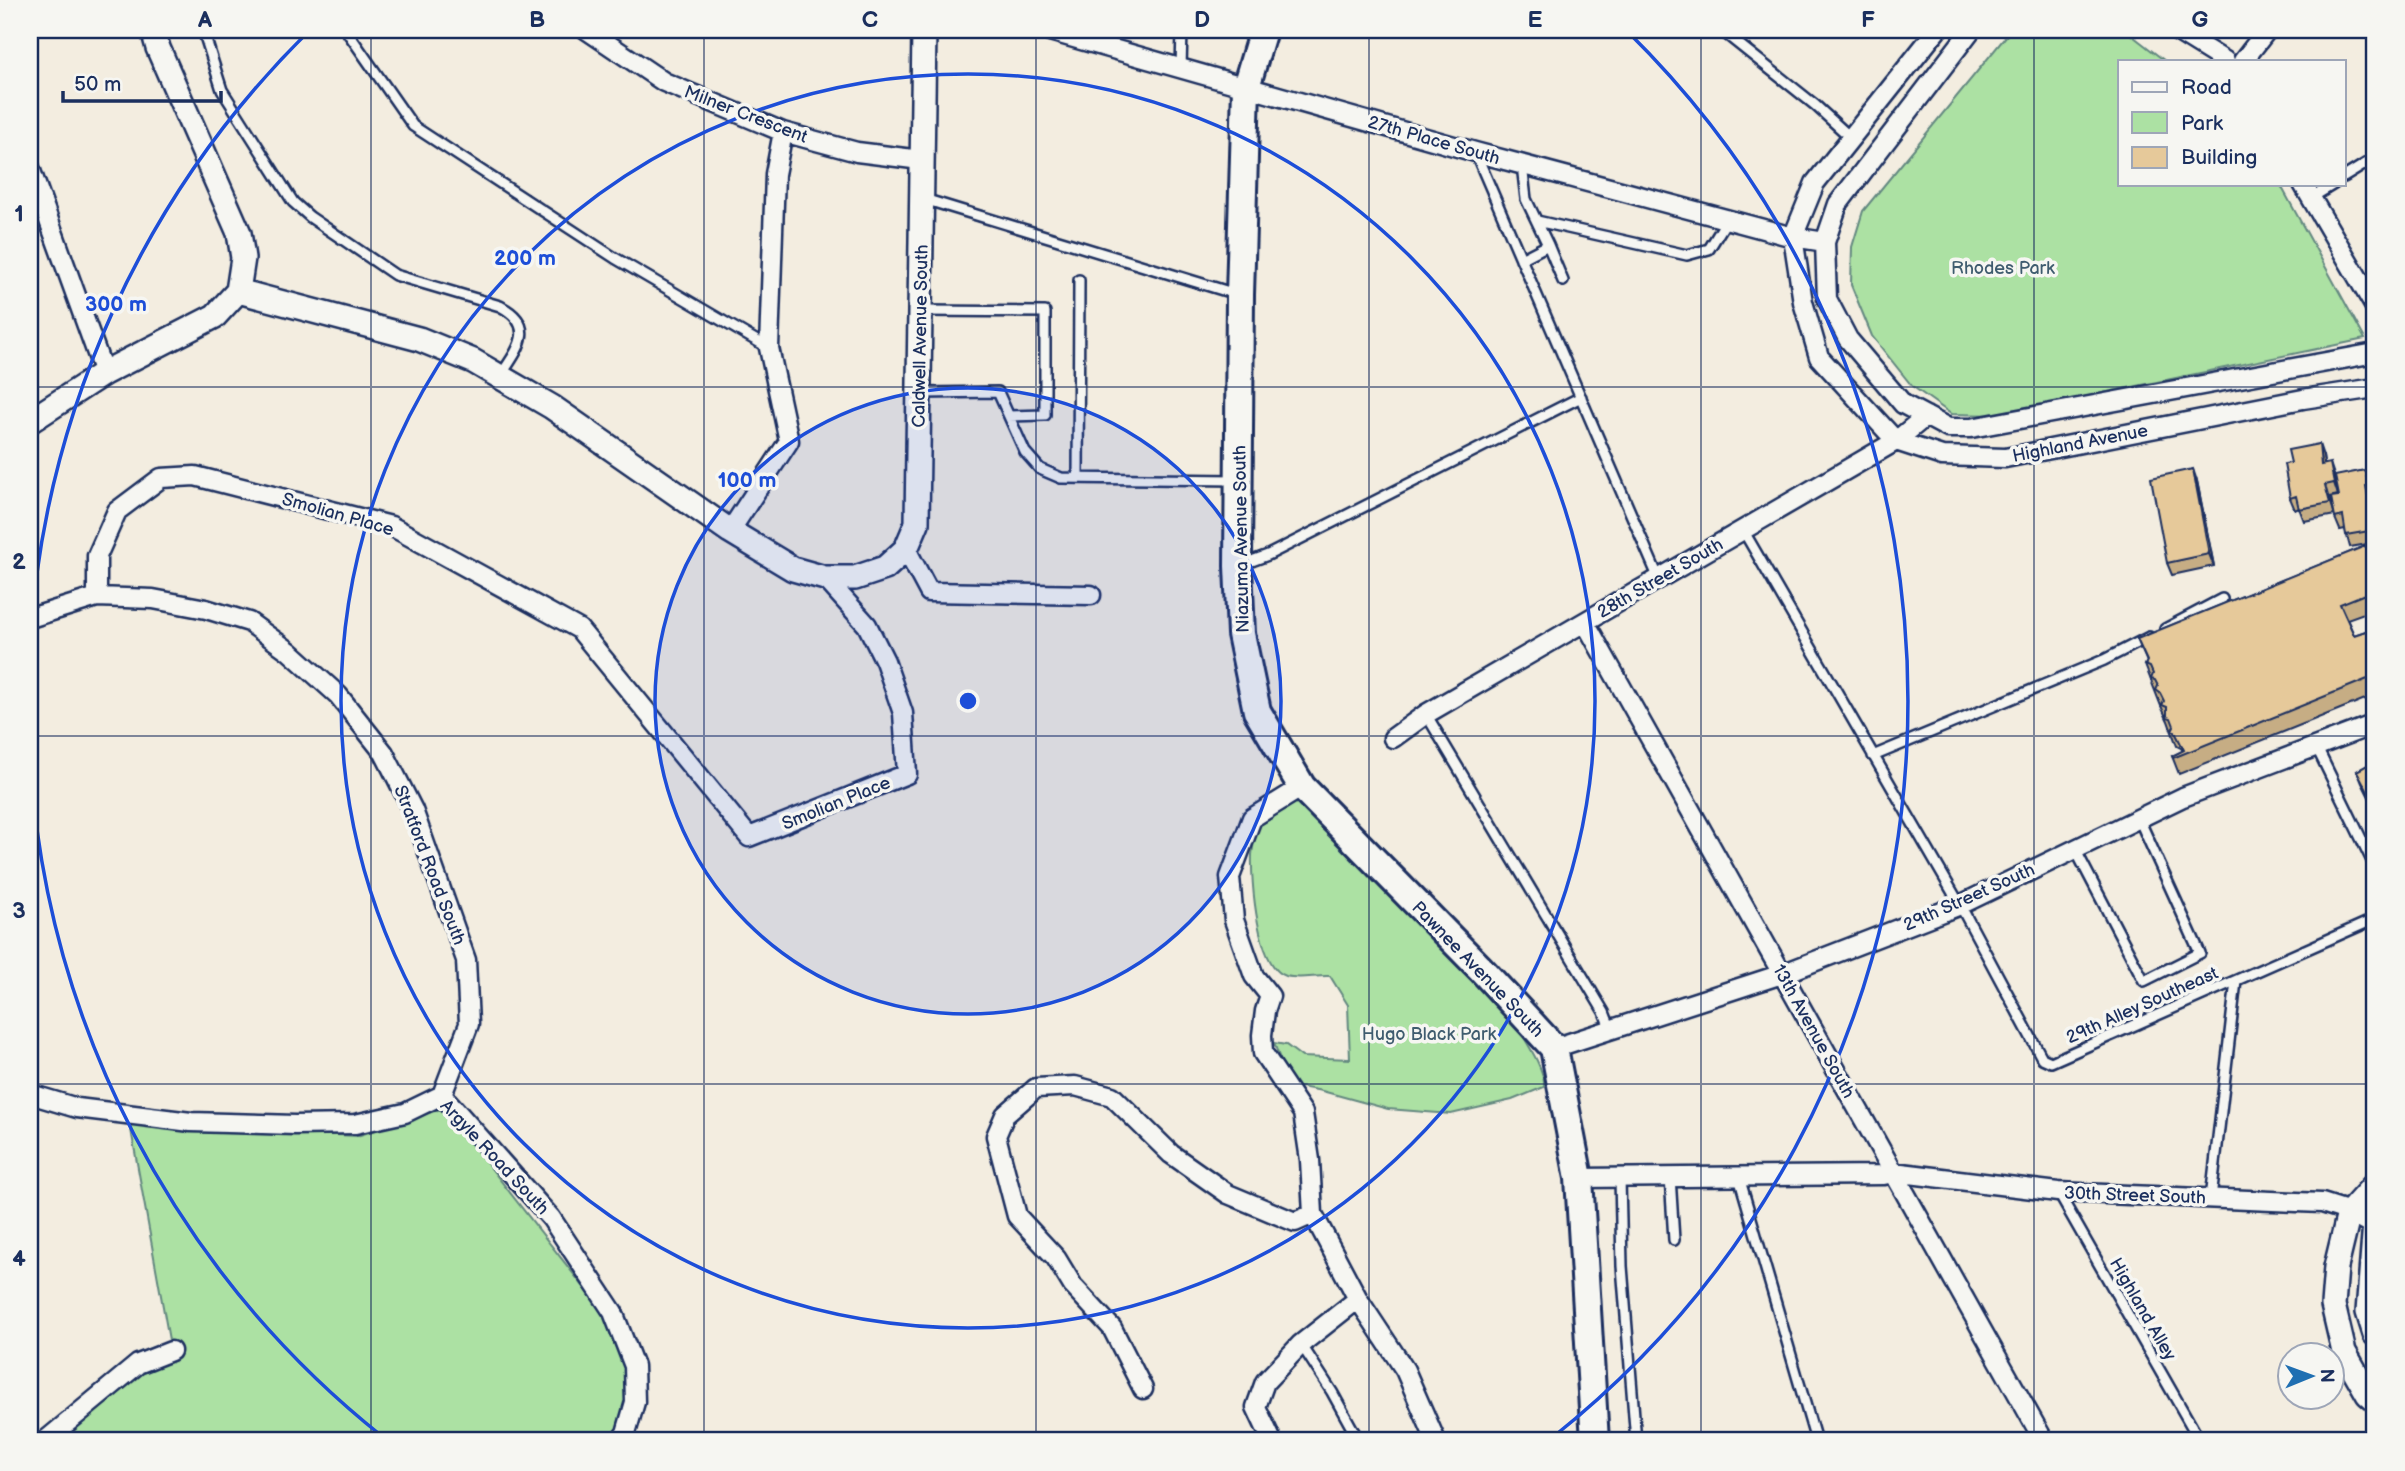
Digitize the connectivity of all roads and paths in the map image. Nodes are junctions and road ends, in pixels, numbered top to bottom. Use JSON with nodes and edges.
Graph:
{"nodes":[{"id":1,"x":153,"y":30,"type":"edge"},
{"id":2,"x":203,"y":30,"type":"edge"},
{"id":3,"x":345,"y":30,"type":"edge"},
{"id":4,"x":586,"y":30,"type":"edge"},
{"id":5,"x":924,"y":30,"type":"edge"},
{"id":6,"x":1045,"y":30,"type":"edge"},
{"id":7,"x":1182,"y":30,"type":"edge"},
{"id":8,"x":1263,"y":30,"type":"edge"},
{"id":9,"x":1721,"y":30,"type":"edge"},
{"id":10,"x":1937,"y":30,"type":"edge"},
{"id":11,"x":1971,"y":30,"type":"edge"},
{"id":12,"x":2175,"y":30,"type":"edge"},
{"id":13,"x":2267,"y":30,"type":"edge"},
{"id":14,"x":2223,"y":60,"type":"edge"},
{"id":15,"x":2244,"y":60,"type":"edge"},
{"id":16,"x":1181,"y":68,"type":"junction"},
{"id":17,"x":1246,"y":87,"type":"junction"},
{"id":18,"x":783,"y":132,"type":"junction"},
{"id":19,"x":1850,"y":137,"type":"junction"},
{"id":20,"x":1475,"y":152,"type":"junction"},
{"id":21,"x":2375,"y":158,"type":"edge"},
{"id":22,"x":921,"y":160,"type":"junction"},
{"id":23,"x":1522,"y":165,"type":"junction"},
{"id":24,"x":30,"y":168,"type":"edge"},
{"id":25,"x":2346,"y":176,"type":"edge"},
{"id":26,"x":2326,"y":186,"type":"edge"},
{"id":27,"x":2307,"y":191,"type":"edge"},
{"id":28,"x":922,"y":199,"type":"junction"},
{"id":29,"x":1727,"y":219,"type":"junction"},
{"id":30,"x":1537,"y":221,"type":"junction"},
{"id":31,"x":1793,"y":237,"type":"junction"},
{"id":32,"x":1825,"y":242,"type":"junction"},
{"id":33,"x":1548,"y":245,"type":"junction"},
{"id":34,"x":1521,"y":259,"type":"junction"},
{"id":35,"x":1079,"y":280,"type":"dead end"},
{"id":36,"x":1563,"y":281,"type":"dead end"},
{"id":37,"x":238,"y":291,"type":"junction"},
{"id":38,"x":1240,"y":295,"type":"junction"},
{"id":39,"x":2375,"y":307,"type":"edge"},
{"id":40,"x":920,"y":311,"type":"junction"},
{"id":41,"x":769,"y":348,"type":"junction"},
{"id":42,"x":2375,"y":353,"type":"edge"},
{"id":43,"x":104,"y":373,"type":"junction"},
{"id":44,"x":500,"y":376,"type":"junction"},
{"id":45,"x":2375,"y":388,"type":"edge"},
{"id":46,"x":919,"y":393,"type":"junction"},
{"id":47,"x":1581,"y":397,"type":"junction"},
{"id":48,"x":1009,"y":416,"type":"junction"},
{"id":49,"x":1926,"y":416,"type":"junction"},
{"id":50,"x":30,"y":421,"type":"edge"},
{"id":51,"x":1896,"y":440,"type":"junction"},
{"id":52,"x":1078,"y":478,"type":"junction"},
{"id":53,"x":1239,"y":480,"type":"junction"},
{"id":54,"x":1743,"y":530,"type":"junction"},
{"id":55,"x":730,"y":531,"type":"junction"},
{"id":56,"x":906,"y":549,"type":"junction"},
{"id":57,"x":1238,"y":566,"type":"junction"},
{"id":58,"x":825,"y":578,"type":"junction"},
{"id":59,"x":1659,"y":579,"type":"junction"},
{"id":60,"x":1091,"y":595,"type":"dead end"},
{"id":61,"x":97,"y":597,"type":"junction"},
{"id":62,"x":2222,"y":599,"type":"dead end"},
{"id":63,"x":30,"y":618,"type":"edge"},
{"id":64,"x":1585,"y":622,"type":"junction"},
{"id":65,"x":1426,"y":714,"type":"junction"},
{"id":66,"x":2375,"y":724,"type":"edge"},
{"id":67,"x":1393,"y":738,"type":"dead end"},
{"id":68,"x":2317,"y":748,"type":"junction"},
{"id":69,"x":1873,"y":756,"type":"junction"},
{"id":70,"x":1302,"y":787,"type":"junction"},
{"id":71,"x":2139,"y":819,"type":"junction"},
{"id":72,"x":2075,"y":849,"type":"junction"},
{"id":73,"x":2375,"y":867,"type":"edge"},
{"id":74,"x":1960,"y":905,"type":"junction"},
{"id":75,"x":2375,"y":919,"type":"edge"},
{"id":76,"x":1782,"y":974,"type":"junction"},
{"id":77,"x":2236,"y":981,"type":"junction"},
{"id":78,"x":1611,"y":1030,"type":"junction"},
{"id":79,"x":1553,"y":1048,"type":"junction"},
{"id":80,"x":30,"y":1094,"type":"edge"},
{"id":81,"x":442,"y":1095,"type":"junction"},
{"id":82,"x":1893,"y":1172,"type":"junction"},
{"id":83,"x":1670,"y":1177,"type":"junction"},
{"id":84,"x":1739,"y":1177,"type":"junction"},
{"id":85,"x":1579,"y":1178,"type":"junction"},
{"id":86,"x":1620,"y":1178,"type":"junction"},
{"id":87,"x":2375,"y":1184,"type":"edge"},
{"id":88,"x":2058,"y":1192,"type":"junction"},
{"id":89,"x":2211,"y":1198,"type":"junction"},
{"id":90,"x":2349,"y":1213,"type":"junction"},
{"id":91,"x":1313,"y":1214,"type":"junction"},
{"id":92,"x":2374,"y":1224,"type":"edge"},
{"id":93,"x":1674,"y":1240,"type":"dead end"},
{"id":94,"x":1358,"y":1298,"type":"junction"},
{"id":95,"x":2375,"y":1334,"type":"edge"},
{"id":96,"x":1301,"y":1344,"type":"junction"},
{"id":97,"x":171,"y":1351,"type":"dead end"},
{"id":98,"x":1143,"y":1389,"type":"dead end"},
{"id":99,"x":2375,"y":1401,"type":"edge"},
{"id":100,"x":45,"y":1441,"type":"edge"},
{"id":101,"x":620,"y":1441,"type":"edge"},
{"id":102,"x":1272,"y":1441,"type":"edge"},
{"id":103,"x":1359,"y":1441,"type":"edge"},
{"id":104,"x":1436,"y":1441,"type":"edge"},
{"id":105,"x":1595,"y":1441,"type":"edge"},
{"id":106,"x":1636,"y":1441,"type":"edge"},
{"id":107,"x":1816,"y":1441,"type":"edge"},
{"id":108,"x":2044,"y":1441,"type":"edge"},
{"id":109,"x":2200,"y":1441,"type":"edge"}],
"edges":[{"from":1,"to":37,"type":"street"},
{"from":2,"to":44,"type":"lane"},
{"from":3,"to":41,"type":"lane"},
{"from":4,"to":18,"type":"street","name":"Milner Crescent"},
{"from":5,"to":22,"type":"street","name":"Caldwell Avenue South"},
{"from":6,"to":16,"type":"street","name":"27th Place South"},
{"from":7,"to":16,"type":"lane"},
{"from":8,"to":17,"type":"main road","name":"Niazuma Avenue South"},
{"from":9,"to":19,"type":"lane"},
{"from":10,"to":19,"type":"street"},
{"from":11,"to":32,"type":"street","name":"Highland Avenue"},
{"from":12,"to":14,"type":"street"},
{"from":13,"to":15,"type":"street"},
{"from":16,"to":17,"type":"street","name":"27th Place South"},
{"from":17,"to":20,"type":"street","name":"27th Place South"},
{"from":17,"to":38,"type":"main road","name":"Niazuma Avenue South"},
{"from":18,"to":22,"type":"street","name":"Milner Crescent"},
{"from":18,"to":41,"type":"street"},
{"from":19,"to":31,"type":"street"},
{"from":20,"to":23,"type":"street","name":"27th Place South"},
{"from":20,"to":34,"type":"lane"},
{"from":21,"to":25,"type":"lane"},
{"from":22,"to":28,"type":"street","name":"Caldwell Avenue South"},
{"from":23,"to":29,"type":"street","name":"27th Place South"},
{"from":23,"to":30,"type":"lane"},
{"from":24,"to":43,"type":"street"},
{"from":26,"to":27,"type":"lane"},
{"from":27,"to":39,"type":"street"},
{"from":28,"to":38,"type":"lane"},
{"from":28,"to":40,"type":"street","name":"Caldwell Avenue South"},
{"from":29,"to":30,"type":"lane"},
{"from":29,"to":31,"type":"street","name":"27th Place South"},
{"from":30,"to":33,"type":"lane"},
{"from":31,"to":32,"type":"street","name":"27th Place South"},
{"from":31,"to":51,"type":"street","name":"Highland Avenue"},
{"from":32,"to":49,"type":"street","name":"Highland Avenue"},
{"from":33,"to":34,"type":"lane"},
{"from":33,"to":36,"type":"lane"},
{"from":34,"to":47,"type":"lane"},
{"from":35,"to":52,"type":"lane"},
{"from":37,"to":43,"type":"street"},
{"from":37,"to":44,"type":"street"},
{"from":38,"to":53,"type":"main road","name":"Niazuma Avenue South"},
{"from":40,"to":46,"type":"street","name":"Caldwell Avenue South"},
{"from":40,"to":48,"type":"lane"},
{"from":41,"to":55,"type":"street"},
{"from":42,"to":49,"type":"street","name":"Highland Avenue"},
{"from":43,"to":50,"type":"street"},
{"from":44,"to":55,"type":"street"},
{"from":45,"to":51,"type":"street","name":"Highland Avenue"},
{"from":46,"to":48,"type":"lane"},
{"from":46,"to":56,"type":"street","name":"Caldwell Avenue South"},
{"from":47,"to":57,"type":"lane"},
{"from":47,"to":59,"type":"lane"},
{"from":48,"to":52,"type":"lane"},
{"from":49,"to":51,"type":"street","name":"28th Street South"},
{"from":51,"to":54,"type":"street","name":"28th Street South"},
{"from":52,"to":53,"type":"lane"},
{"from":53,"to":57,"type":"main road","name":"Niazuma Avenue South"},
{"from":54,"to":59,"type":"street","name":"28th Street South"},
{"from":54,"to":69,"type":"lane","name":"29th Alley Southeast"},
{"from":55,"to":58,"type":"street"},
{"from":56,"to":58,"type":"street"},
{"from":56,"to":60,"type":"street"},
{"from":57,"to":70,"type":"main road","name":"Niazuma Avenue South"},
{"from":58,"to":61,"type":"street","name":"Smolian Place"},
{"from":59,"to":64,"type":"street","name":"28th Street South"},
{"from":61,"to":63,"type":"street","name":"Stratford Road South"},
{"from":61,"to":81,"type":"street","name":"Stratford Road South"},
{"from":62,"to":69,"type":"lane"},
{"from":64,"to":65,"type":"street","name":"28th Street South"},
{"from":64,"to":76,"type":"street","name":"13th Avenue South"},
{"from":65,"to":67,"type":"street","name":"28th Street South"},
{"from":65,"to":78,"type":"lane"},
{"from":66,"to":68,"type":"street","name":"29th Street South"},
{"from":68,"to":71,"type":"street","name":"29th Street South"},
{"from":68,"to":73,"type":"lane"},
{"from":69,"to":74,"type":"lane","name":"29th Alley Southeast"},
{"from":70,"to":79,"type":"main road","name":"Pawnee Avenue South"},
{"from":70,"to":91,"type":"street"},
{"from":71,"to":72,"type":"street","name":"29th Street South"},
{"from":71,"to":72,"type":"lane"},
{"from":72,"to":74,"type":"street","name":"29th Street South"},
{"from":74,"to":76,"type":"street","name":"29th Street South"},
{"from":74,"to":77,"type":"lane","name":"29th Alley Southeast"},
{"from":75,"to":77,"type":"lane","name":"29th Alley Southeast"},
{"from":76,"to":78,"type":"street","name":"29th Street South"},
{"from":76,"to":82,"type":"street","name":"13th Avenue South"},
{"from":77,"to":89,"type":"lane"},
{"from":78,"to":79,"type":"street","name":"29th Street South"},
{"from":79,"to":85,"type":"main road","name":"Pawnee Avenue South"},
{"from":80,"to":81,"type":"street","name":"Argyle Road South"},
{"from":81,"to":101,"type":"street","name":"Argyle Road South"},
{"from":82,"to":84,"type":"street","name":"30th Street South"},
{"from":82,"to":88,"type":"street","name":"30th Street South"},
{"from":82,"to":108,"type":"street","name":"13th Avenue South"},
{"from":83,"to":84,"type":"street","name":"30th Street South"},
{"from":83,"to":86,"type":"street","name":"30th Street South"},
{"from":83,"to":93,"type":"lane"},
{"from":84,"to":107,"type":"lane"},
{"from":85,"to":86,"type":"street","name":"30th Street South"},
{"from":85,"to":105,"type":"main road","name":"Pawnee Avenue South"},
{"from":86,"to":106,"type":"lane"},
{"from":87,"to":90,"type":"street"},
{"from":88,"to":89,"type":"street","name":"30th Street South"},
{"from":88,"to":109,"type":"lane","name":"Highland Alley"},
{"from":89,"to":90,"type":"street","name":"30th Street South"},
{"from":90,"to":92,"type":"street","name":"30th Street South"},
{"from":90,"to":99,"type":"street"},
{"from":91,"to":94,"type":"street"},
{"from":91,"to":98,"type":"street"},
{"from":92,"to":95,"type":"street"},
{"from":94,"to":96,"type":"street"},
{"from":94,"to":104,"type":"street"},
{"from":96,"to":102,"type":"street"},
{"from":96,"to":103,"type":"lane"},
{"from":97,"to":100,"type":"street"}]}
